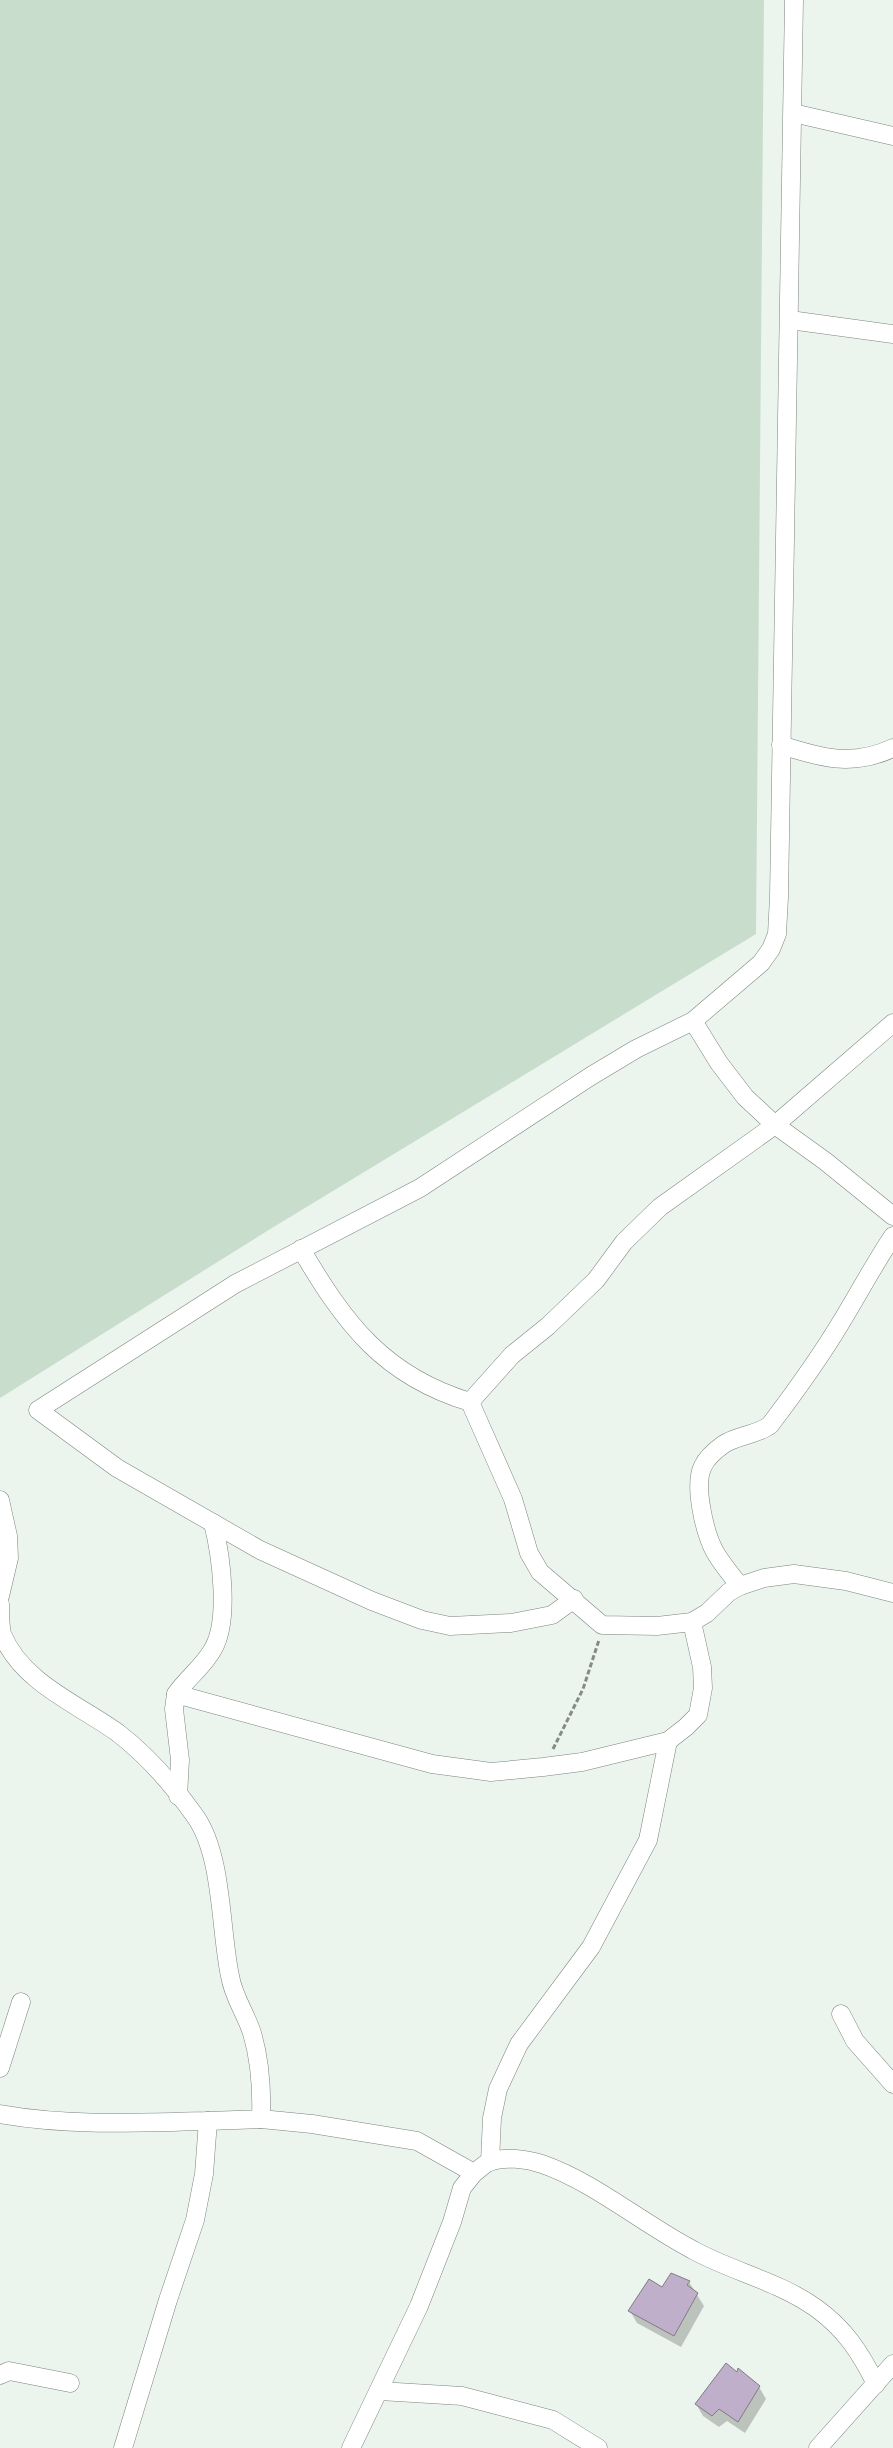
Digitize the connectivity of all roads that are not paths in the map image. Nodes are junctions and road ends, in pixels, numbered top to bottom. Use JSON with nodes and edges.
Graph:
{"nodes":[{"id":1,"x":794,"y":0,"type":"edge"},
{"id":2,"x":794,"y":113,"type":"junction"},
{"id":3,"x":893,"y":136,"type":"edge"},
{"id":4,"x":790,"y":320,"type":"junction"},
{"id":5,"x":893,"y":334,"type":"edge"},
{"id":6,"x":781,"y":745,"type":"junction"},
{"id":7,"x":893,"y":748,"type":"edge"},
{"id":8,"x":693,"y":1021,"type":"junction"},
{"id":9,"x":893,"y":1023,"type":"edge"},
{"id":10,"x":775,"y":1125,"type":"junction"},
{"id":11,"x":893,"y":1216,"type":"edge"},
{"id":12,"x":893,"y":1236,"type":"edge"},
{"id":13,"x":301,"y":1249,"type":"junction"},
{"id":14,"x":470,"y":1402,"type":"junction"},
{"id":15,"x":0,"y":1500,"type":"edge"},
{"id":16,"x":213,"y":1523,"type":"junction"},
{"id":17,"x":740,"y":1586,"type":"junction"},
{"id":18,"x":893,"y":1593,"type":"edge"},
{"id":19,"x":0,"y":1596,"type":"edge"},
{"id":20,"x":574,"y":1599,"type":"junction"},
{"id":21,"x":0,"y":1604,"type":"edge"},
{"id":22,"x":692,"y":1622,"type":"junction"},
{"id":23,"x":176,"y":1694,"type":"junction"},
{"id":24,"x":668,"y":1741,"type":"junction"},
{"id":25,"x":178,"y":1796,"type":"junction"},
{"id":26,"x":21,"y":2002,"type":"dead end"},
{"id":27,"x":841,"y":2014,"type":"dead end"},
{"id":28,"x":0,"y":2068,"type":"edge"},
{"id":29,"x":893,"y":2084,"type":"edge"},
{"id":30,"x":0,"y":2114,"type":"edge"},
{"id":31,"x":261,"y":2118,"type":"junction"},
{"id":32,"x":208,"y":2121,"type":"junction"},
{"id":33,"x":490,"y":2162,"type":"junction"},
{"id":34,"x":474,"y":2173,"type":"junction"},
{"id":35,"x":893,"y":2364,"type":"edge"},
{"id":36,"x":0,"y":2375,"type":"edge"},
{"id":37,"x":70,"y":2383,"type":"dead end"},
{"id":38,"x":876,"y":2384,"type":"junction"},
{"id":39,"x":380,"y":2391,"type":"junction"},
{"id":40,"x":124,"y":2448,"type":"edge"},
{"id":41,"x":351,"y":2448,"type":"edge"},
{"id":42,"x":598,"y":2448,"type":"edge"},
{"id":43,"x":818,"y":2448,"type":"edge"}],
"edges":[{"from":1,"to":2,"type":"street"},
{"from":2,"to":3,"type":"street"},
{"from":2,"to":4,"type":"street"},
{"from":4,"to":5,"type":"street"},
{"from":4,"to":6,"type":"street"},
{"from":6,"to":7,"type":"street"},
{"from":6,"to":8,"type":"street"},
{"from":8,"to":10,"type":"street"},
{"from":8,"to":13,"type":"street"},
{"from":9,"to":10,"type":"street"},
{"from":10,"to":11,"type":"street"},
{"from":10,"to":14,"type":"street"},
{"from":12,"to":17,"type":"street"},
{"from":13,"to":14,"type":"street"},
{"from":13,"to":16,"type":"street"},
{"from":14,"to":20,"type":"street"},
{"from":15,"to":19,"type":"street"},
{"from":16,"to":20,"type":"street"},
{"from":16,"to":23,"type":"street"},
{"from":17,"to":18,"type":"street"},
{"from":17,"to":22,"type":"street"},
{"from":20,"to":22,"type":"street"},
{"from":21,"to":25,"type":"street"},
{"from":22,"to":24,"type":"street"},
{"from":23,"to":24,"type":"street"},
{"from":23,"to":25,"type":"street"},
{"from":24,"to":33,"type":"street"},
{"from":25,"to":31,"type":"street"},
{"from":26,"to":28,"type":"street"},
{"from":27,"to":29,"type":"street"},
{"from":30,"to":32,"type":"street"},
{"from":31,"to":32,"type":"street"},
{"from":31,"to":34,"type":"street"},
{"from":32,"to":40,"type":"street"},
{"from":33,"to":34,"type":"street"},
{"from":33,"to":38,"type":"street"},
{"from":34,"to":39,"type":"street"},
{"from":35,"to":38,"type":"street"},
{"from":36,"to":37,"type":"street"},
{"from":38,"to":43,"type":"street"},
{"from":39,"to":41,"type":"street"},
{"from":39,"to":42,"type":"street"}]}
